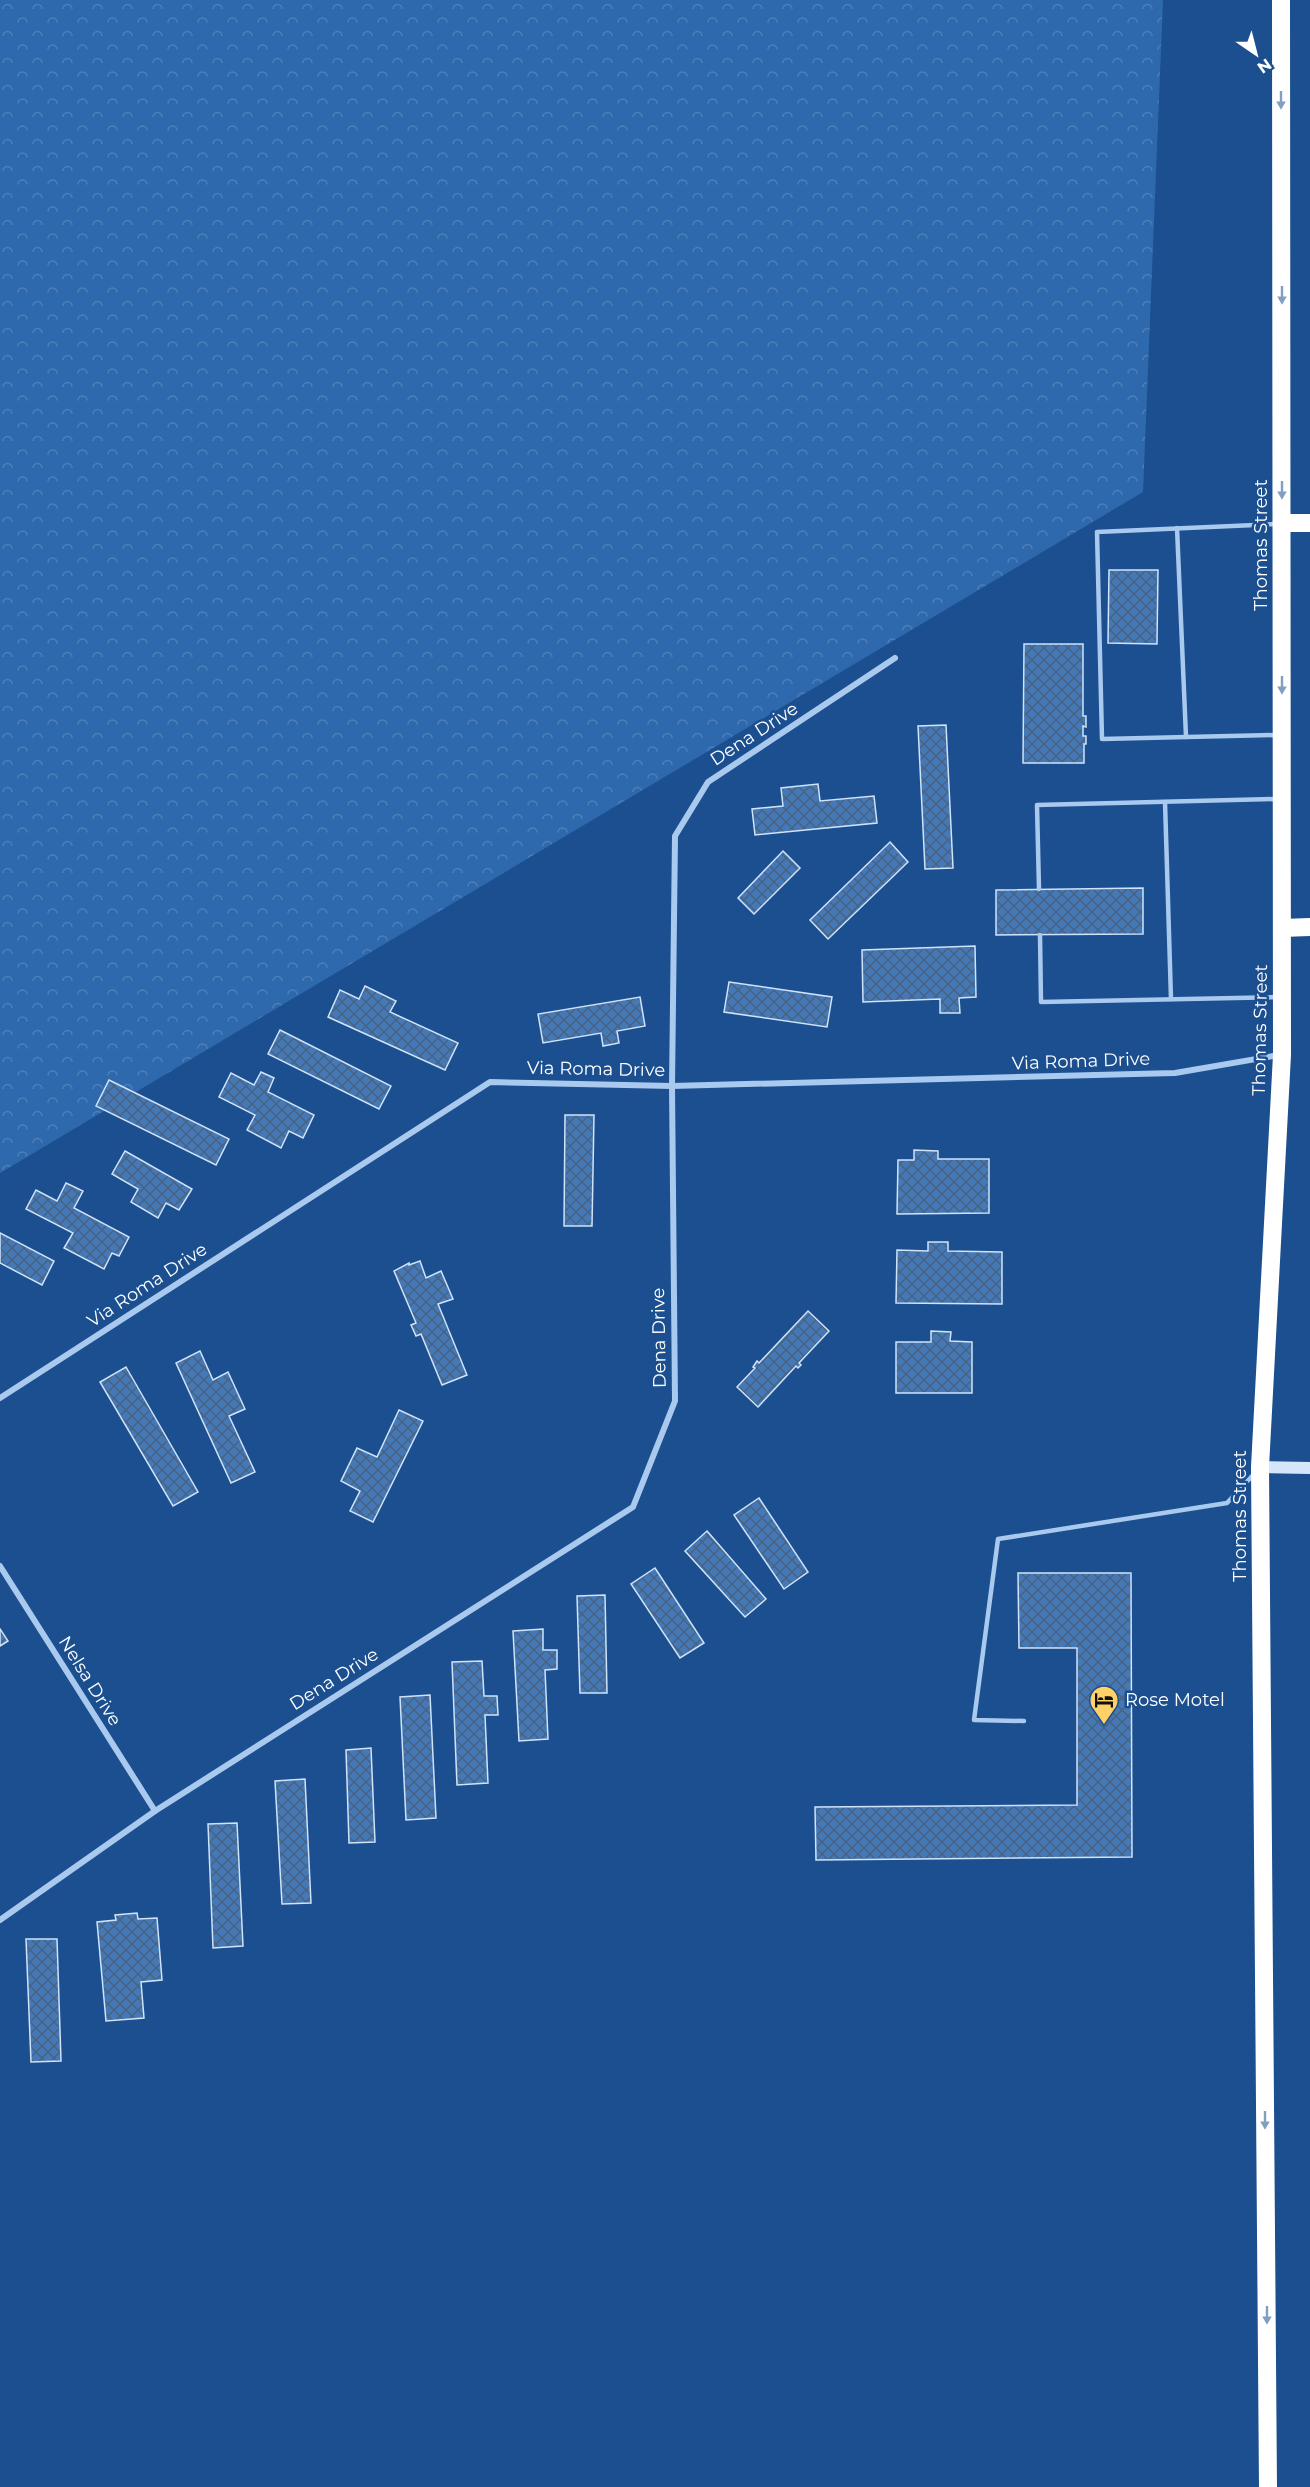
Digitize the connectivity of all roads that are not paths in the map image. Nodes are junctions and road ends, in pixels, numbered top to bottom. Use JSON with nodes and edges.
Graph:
{"nodes":[{"id":1,"x":1281,"y":0,"type":"edge"},
{"id":2,"x":1282,"y":523,"type":"junction"},
{"id":3,"x":1310,"y":523,"type":"edge"},
{"id":4,"x":1177,"y":528,"type":"junction"},
{"id":5,"x":895,"y":658,"type":"dead end"},
{"id":6,"x":1282,"y":735,"type":"junction"},
{"id":7,"x":1186,"y":737,"type":"junction"},
{"id":8,"x":1282,"y":799,"type":"junction"},
{"id":9,"x":1165,"y":802,"type":"junction"},
{"id":10,"x":1039,"y":889,"type":"dead end"},
{"id":11,"x":1310,"y":927,"type":"edge"},
{"id":12,"x":1282,"y":928,"type":"junction"},
{"id":13,"x":1040,"y":935,"type":"dead end"},
{"id":14,"x":1282,"y":996,"type":"junction"},
{"id":15,"x":1171,"y":999,"type":"junction"},
{"id":16,"x":1282,"y":1055,"type":"junction"},
{"id":17,"x":672,"y":1086,"type":"junction"},
{"id":18,"x":0,"y":1398,"type":"edge"},
{"id":19,"x":1260,"y":1467,"type":"junction"},
{"id":20,"x":1310,"y":1468,"type":"edge"},
{"id":21,"x":0,"y":1566,"type":"edge"},
{"id":22,"x":1024,"y":1720,"type":"dead end"},
{"id":23,"x":155,"y":1811,"type":"junction"},
{"id":24,"x":0,"y":1920,"type":"edge"},
{"id":25,"x":1268,"y":2487,"type":"edge"}],
"edges":[{"from":1,"to":2,"type":"highway","name":"Thomas Street","one_way":true},
{"from":2,"to":3,"type":"highway"},
{"from":2,"to":4,"type":"lane"},
{"from":2,"to":6,"type":"highway","name":"Thomas Street","one_way":true},
{"from":4,"to":7,"type":"lane"},
{"from":4,"to":7,"type":"lane"},
{"from":5,"to":17,"type":"street","name":"Dena Drive"},
{"from":6,"to":7,"type":"lane"},
{"from":6,"to":8,"type":"highway","name":"Thomas Street"},
{"from":8,"to":9,"type":"lane"},
{"from":8,"to":12,"type":"highway","name":"Thomas Street"},
{"from":9,"to":10,"type":"lane"},
{"from":9,"to":15,"type":"lane"},
{"from":11,"to":12,"type":"highway"},
{"from":12,"to":14,"type":"highway","name":"Thomas Street"},
{"from":13,"to":15,"type":"lane"},
{"from":14,"to":15,"type":"lane"},
{"from":14,"to":16,"type":"highway","name":"Thomas Street"},
{"from":16,"to":17,"type":"street","name":"Via Roma Drive"},
{"from":16,"to":19,"type":"highway","name":"Thomas Street"},
{"from":17,"to":18,"type":"street","name":"Via Roma Drive"},
{"from":17,"to":23,"type":"street","name":"Dena Drive"},
{"from":19,"to":20,"type":"street"},
{"from":19,"to":22,"type":"lane"},
{"from":19,"to":25,"type":"highway","name":"Thomas Street","one_way":true},
{"from":21,"to":23,"type":"street","name":"Nelsa Drive"},
{"from":23,"to":24,"type":"street","name":"Dena Drive"}]}
